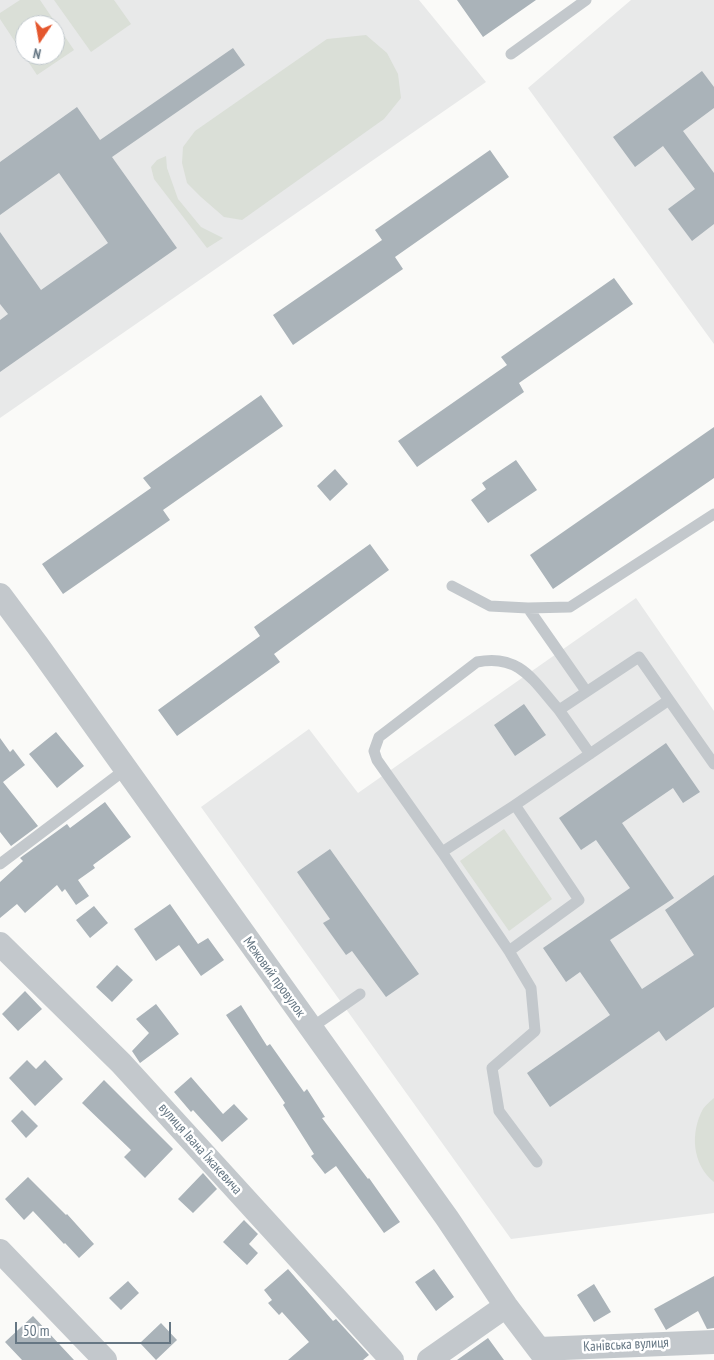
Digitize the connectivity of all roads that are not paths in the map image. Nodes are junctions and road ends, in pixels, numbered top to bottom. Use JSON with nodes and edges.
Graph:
{"nodes":[{"id":1,"x":586,"y":0,"type":"edge"},
{"id":2,"x":511,"y":54,"type":"dead end"},
{"id":3,"x":714,"y":514,"type":"edge"},
{"id":4,"x":452,"y":586,"type":"dead end"},
{"id":5,"x":0,"y":595,"type":"edge"},
{"id":6,"x":528,"y":608,"type":"junction"},
{"id":7,"x":586,"y":691,"type":"junction"},
{"id":8,"x":669,"y":700,"type":"junction"},
{"id":9,"x":559,"y":710,"type":"junction"},
{"id":10,"x":590,"y":754,"type":"junction"},
{"id":11,"x":714,"y":764,"type":"edge"},
{"id":12,"x":126,"y":769,"type":"junction"},
{"id":13,"x":515,"y":805,"type":"junction"},
{"id":14,"x":442,"y":852,"type":"junction"},
{"id":15,"x":0,"y":864,"type":"edge"},
{"id":16,"x":0,"y":944,"type":"edge"},
{"id":17,"x":510,"y":951,"type":"junction"},
{"id":18,"x":360,"y":994,"type":"dead end"},
{"id":19,"x":311,"y":1028,"type":"junction"},
{"id":20,"x":537,"y":1162,"type":"dead end"},
{"id":21,"x":0,"y":1251,"type":"edge"},
{"id":22,"x":506,"y":1306,"type":"junction"},
{"id":23,"x":714,"y":1342,"type":"edge"},
{"id":24,"x":543,"y":1355,"type":"edge"},
{"id":25,"x":105,"y":1360,"type":"edge"},
{"id":26,"x":392,"y":1360,"type":"edge"},
{"id":27,"x":429,"y":1360,"type":"edge"}],
"edges":[{"from":1,"to":2,"type":"lane"},
{"from":3,"to":6,"type":"lane"},
{"from":4,"to":6,"type":"lane"},
{"from":5,"to":12,"type":"street","name":"Межовий провулок"},
{"from":6,"to":7,"type":"lane"},
{"from":7,"to":8,"type":"lane"},
{"from":7,"to":9,"type":"lane"},
{"from":8,"to":10,"type":"lane"},
{"from":8,"to":11,"type":"lane"},
{"from":9,"to":10,"type":"lane"},
{"from":9,"to":14,"type":"lane"},
{"from":10,"to":13,"type":"lane"},
{"from":12,"to":15,"type":"lane"},
{"from":12,"to":19,"type":"street","name":"Межовий провулок"},
{"from":13,"to":14,"type":"lane"},
{"from":13,"to":17,"type":"lane"},
{"from":14,"to":17,"type":"lane"},
{"from":16,"to":26,"type":"street","name":"вулиця Івана Їжакевича"},
{"from":17,"to":20,"type":"lane"},
{"from":18,"to":19,"type":"lane"},
{"from":19,"to":22,"type":"street","name":"Межовий провулок"},
{"from":21,"to":25,"type":"street"},
{"from":22,"to":24,"type":"street","name":"Межовий провулок"},
{"from":22,"to":27,"type":"street"},
{"from":23,"to":24,"type":"street","name":"Канівська вулиця"}]}
